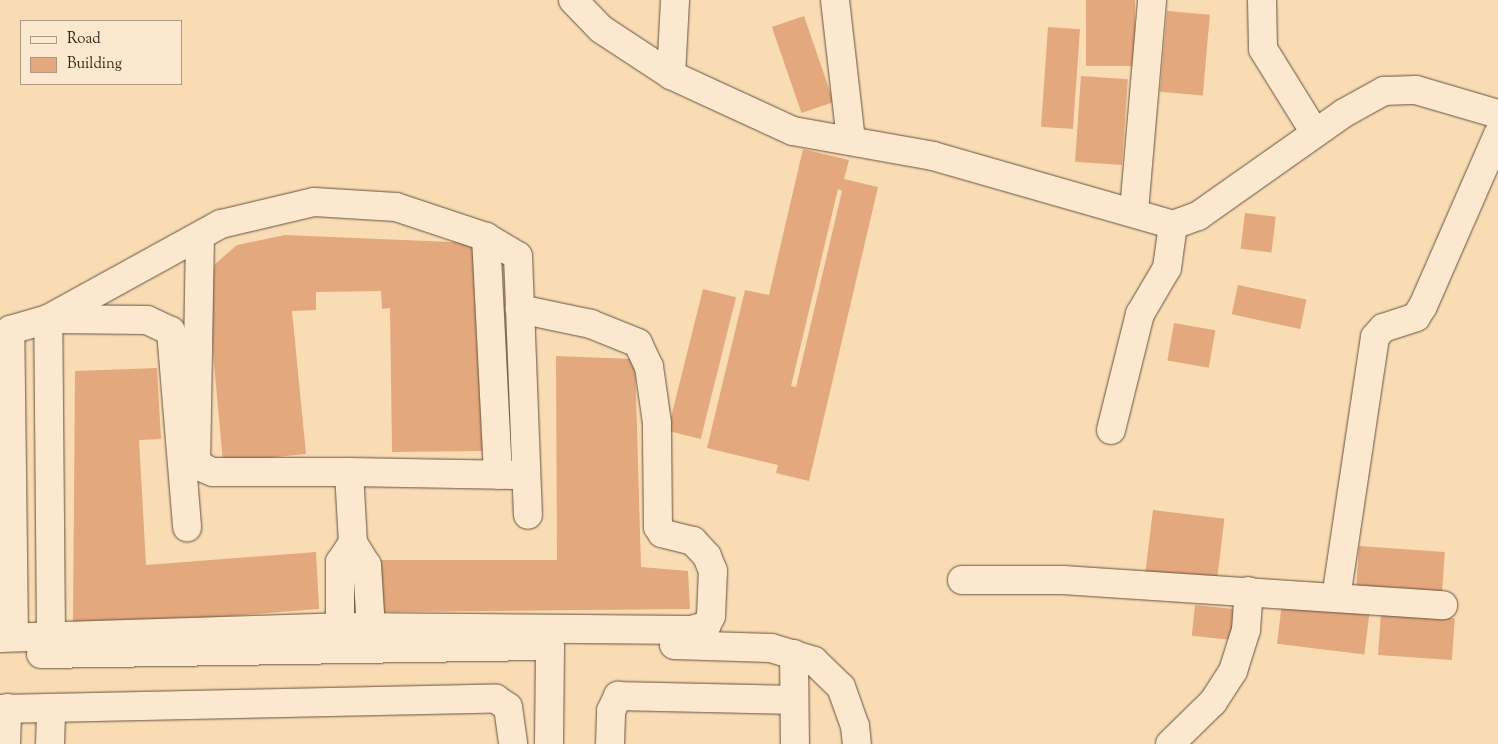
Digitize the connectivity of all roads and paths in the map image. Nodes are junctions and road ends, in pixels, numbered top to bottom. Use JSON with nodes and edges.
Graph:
{"nodes":[{"id":1,"x":573,"y":0,"type":"edge"},
{"id":2,"x":675,"y":0,"type":"edge"},
{"id":3,"x":835,"y":0,"type":"edge"},
{"id":4,"x":1152,"y":0,"type":"edge"},
{"id":5,"x":1262,"y":0,"type":"edge"},
{"id":6,"x":671,"y":75,"type":"junction"},
{"id":7,"x":1498,"y":114,"type":"edge"},
{"id":8,"x":1315,"y":133,"type":"junction"},
{"id":9,"x":1498,"y":134,"type":"edge"},
{"id":10,"x":851,"y":140,"type":"junction"},
{"id":11,"x":1134,"y":211,"type":"junction"},
{"id":12,"x":1173,"y":225,"type":"junction"},
{"id":13,"x":200,"y":236,"type":"junction"},
{"id":14,"x":486,"y":237,"type":"junction"},
{"id":15,"x":520,"y":309,"type":"junction"},
{"id":16,"x":48,"y":319,"type":"junction"},
{"id":17,"x":5,"y":331,"type":"edge"},
{"id":18,"x":1112,"y":430,"type":"dead end"},
{"id":19,"x":349,"y":472,"type":"junction"},
{"id":20,"x":498,"y":474,"type":"junction"},
{"id":21,"x":526,"y":476,"type":"junction"},
{"id":22,"x":528,"y":515,"type":"dead end"},
{"id":23,"x":187,"y":527,"type":"dead end"},
{"id":24,"x":353,"y":544,"type":"junction"},
{"id":25,"x":962,"y":580,"type":"dead end"},
{"id":26,"x":1249,"y":591,"type":"junction"},
{"id":27,"x":1336,"y":598,"type":"junction"},
{"id":28,"x":1444,"y":605,"type":"dead end"},
{"id":29,"x":51,"y":636,"type":"junction"},
{"id":30,"x":340,"y":639,"type":"junction"},
{"id":31,"x":371,"y":639,"type":"junction"},
{"id":32,"x":5,"y":644,"type":"edge"},
{"id":33,"x":550,"y":645,"type":"junction"},
{"id":34,"x":794,"y":654,"type":"junction"},
{"id":35,"x":794,"y":700,"type":"junction"},
{"id":36,"x":51,"y":708,"type":"junction"},
{"id":37,"x":3,"y":709,"type":"edge"},
{"id":38,"x":6,"y":744,"type":"edge"},
{"id":39,"x":50,"y":744,"type":"edge"},
{"id":40,"x":513,"y":744,"type":"edge"},
{"id":41,"x":549,"y":744,"type":"edge"},
{"id":42,"x":610,"y":744,"type":"edge"},
{"id":43,"x":794,"y":744,"type":"edge"},
{"id":44,"x":857,"y":744,"type":"edge"},
{"id":45,"x":1170,"y":744,"type":"edge"}],
"edges":[{"from":1,"to":6,"type":"street"},
{"from":2,"to":6,"type":"street"},
{"from":3,"to":10,"type":"street"},
{"from":4,"to":11,"type":"street"},
{"from":5,"to":8,"type":"street"},
{"from":6,"to":10,"type":"street"},
{"from":7,"to":8,"type":"street"},
{"from":8,"to":12,"type":"street"},
{"from":9,"to":27,"type":"street"},
{"from":10,"to":11,"type":"street"},
{"from":11,"to":12,"type":"street"},
{"from":12,"to":18,"type":"street"},
{"from":13,"to":14,"type":"street"},
{"from":13,"to":16,"type":"street"},
{"from":13,"to":19,"type":"street"},
{"from":14,"to":15,"type":"street"},
{"from":14,"to":20,"type":"street"},
{"from":15,"to":21,"type":"street"},
{"from":15,"to":31,"type":"street"},
{"from":16,"to":17,"type":"street"},
{"from":16,"to":23,"type":"street"},
{"from":16,"to":29,"type":"street"},
{"from":17,"to":32,"type":"street"},
{"from":19,"to":20,"type":"street"},
{"from":19,"to":24,"type":"street"},
{"from":20,"to":21,"type":"street"},
{"from":21,"to":22,"type":"street"},
{"from":24,"to":30,"type":"street"},
{"from":24,"to":31,"type":"street"},
{"from":25,"to":26,"type":"street"},
{"from":26,"to":27,"type":"street"},
{"from":26,"to":45,"type":"street"},
{"from":27,"to":28,"type":"street"},
{"from":29,"to":30,"type":"street"},
{"from":29,"to":32,"type":"street"},
{"from":30,"to":31,"type":"street"},
{"from":30,"to":32,"type":"street"},
{"from":31,"to":33,"type":"street"},
{"from":33,"to":34,"type":"street"},
{"from":33,"to":41,"type":"street"},
{"from":34,"to":35,"type":"street"},
{"from":34,"to":44,"type":"street"},
{"from":35,"to":42,"type":"street"},
{"from":35,"to":43,"type":"street"},
{"from":36,"to":37,"type":"street"},
{"from":36,"to":39,"type":"street"},
{"from":36,"to":40,"type":"street"},
{"from":37,"to":38,"type":"street"}]}
